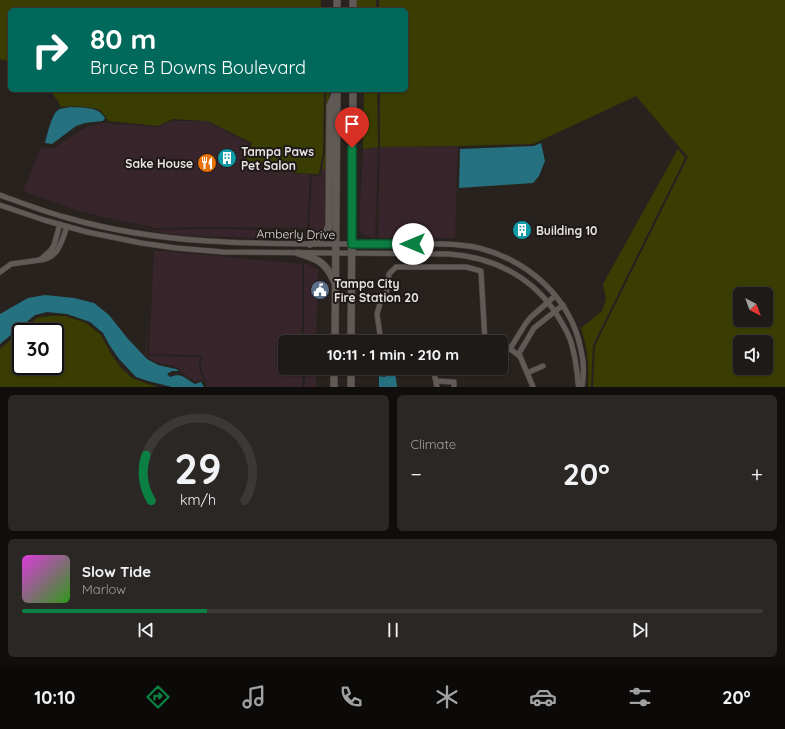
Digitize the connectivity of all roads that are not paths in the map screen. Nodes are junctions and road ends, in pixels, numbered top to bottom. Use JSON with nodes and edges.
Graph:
{"nodes":[{"id":1,"x":335,"y":92,"type":"edge"},
{"id":2,"x":336,"y":92,"type":"edge"},
{"id":3,"x":353,"y":92,"type":"edge"},
{"id":4,"x":0,"y":195,"type":"edge"},
{"id":5,"x":0,"y":205,"type":"edge"},
{"id":6,"x":68,"y":218,"type":"junction"},
{"id":7,"x":64,"y":226,"type":"junction"},
{"id":8,"x":310,"y":244,"type":"junction"},
{"id":9,"x":336,"y":244,"type":"junction"},
{"id":10,"x":352,"y":244,"type":"junction"},
{"id":11,"x":54,"y":246,"type":"junction"},
{"id":12,"x":60,"y":248,"type":"junction"},
{"id":13,"x":298,"y":252,"type":"junction"},
{"id":14,"x":335,"y":253,"type":"junction"},
{"id":15,"x":352,"y":253,"type":"junction"},
{"id":16,"x":40,"y":260,"type":"junction"},
{"id":17,"x":0,"y":272,"type":"edge"},
{"id":18,"x":335,"y":284,"type":"junction"},
{"id":19,"x":556,"y":296,"type":"junction"},
{"id":20,"x":548,"y":302,"type":"junction"},
{"id":21,"x":563,"y":305,"type":"junction"},
{"id":22,"x":555,"y":311,"type":"junction"},
{"id":23,"x":531,"y":317,"type":"junction"},
{"id":24,"x":538,"y":324,"type":"junction"},
{"id":25,"x":334,"y":335,"type":"edge"},
{"id":26,"x":351,"y":335,"type":"edge"},
{"id":27,"x":380,"y":335,"type":"edge"},
{"id":28,"x":485,"y":335,"type":"edge"},
{"id":29,"x":510,"y":349,"type":"joint"},
{"id":30,"x":518,"y":355,"type":"junction"},
{"id":31,"x":543,"y":366,"type":"dead end"},
{"id":32,"x":527,"y":373,"type":"junction"},
{"id":33,"x":334,"y":375,"type":"edge"},
{"id":34,"x":351,"y":375,"type":"edge"},
{"id":35,"x":437,"y":384,"type":"edge"},
{"id":36,"x":334,"y":387,"type":"edge"},
{"id":37,"x":351,"y":387,"type":"edge"},
{"id":38,"x":454,"y":387,"type":"edge"},
{"id":39,"x":533,"y":387,"type":"edge"},
{"id":40,"x":579,"y":387,"type":"edge"},
{"id":41,"x":582,"y":387,"type":"edge"}],
"edges":[{"from":1,"to":8,"type":"main road"},
{"from":2,"to":9,"type":"main road"},
{"from":3,"to":10,"type":"main road"},
{"from":4,"to":6,"type":"street","name":"Amberly Drive"},
{"from":5,"to":7,"type":"street","name":"Amberly Drive"},
{"from":6,"to":7,"type":"street"},
{"from":6,"to":8,"type":"street","name":"Amberly Drive"},
{"from":7,"to":11,"type":"street"},
{"from":7,"to":12,"type":"street"},
{"from":7,"to":13,"type":"street","name":"Amberly Drive"},
{"from":8,"to":9,"type":"street","name":"Amberly Drive"},
{"from":9,"to":10,"type":"street","name":"Amberly Drive"},
{"from":9,"to":14,"type":"main road"},
{"from":10,"to":15,"type":"main road"},
{"from":10,"to":19,"type":"street","name":"Amberly Drive"},
{"from":11,"to":12,"type":"street"},
{"from":11,"to":16,"type":"street"},
{"from":12,"to":16,"type":"street"},
{"from":13,"to":14,"type":"street","name":"Amberly Drive"},
{"from":13,"to":18,"type":"main road"},
{"from":14,"to":15,"type":"street","name":"Amberly Drive"},
{"from":14,"to":18,"type":"main road"},
{"from":15,"to":20,"type":"street","name":"Amberly Drive"},
{"from":15,"to":26,"type":"main road"},
{"from":16,"to":17,"type":"street"},
{"from":18,"to":25,"type":"main road"},
{"from":19,"to":20,"type":"street"},
{"from":19,"to":21,"type":"street","name":"Amberly Drive"},
{"from":20,"to":22,"type":"street","name":"Amberly Drive"},
{"from":20,"to":23,"type":"street"},
{"from":21,"to":22,"type":"street"},
{"from":21,"to":41,"type":"street","name":"Amberly Drive"},
{"from":22,"to":24,"type":"street"},
{"from":22,"to":40,"type":"street","name":"Amberly Drive"},
{"from":23,"to":24,"type":"street"},
{"from":23,"to":29,"type":"street"},
{"from":24,"to":30,"type":"street"},
{"from":27,"to":28,"type":"street"},
{"from":29,"to":30,"type":"street"},
{"from":30,"to":32,"type":"street"},
{"from":31,"to":32,"type":"street"},
{"from":32,"to":39,"type":"street"},
{"from":33,"to":36,"type":"main road"},
{"from":34,"to":37,"type":"main road"},
{"from":35,"to":38,"type":"street"}]}
